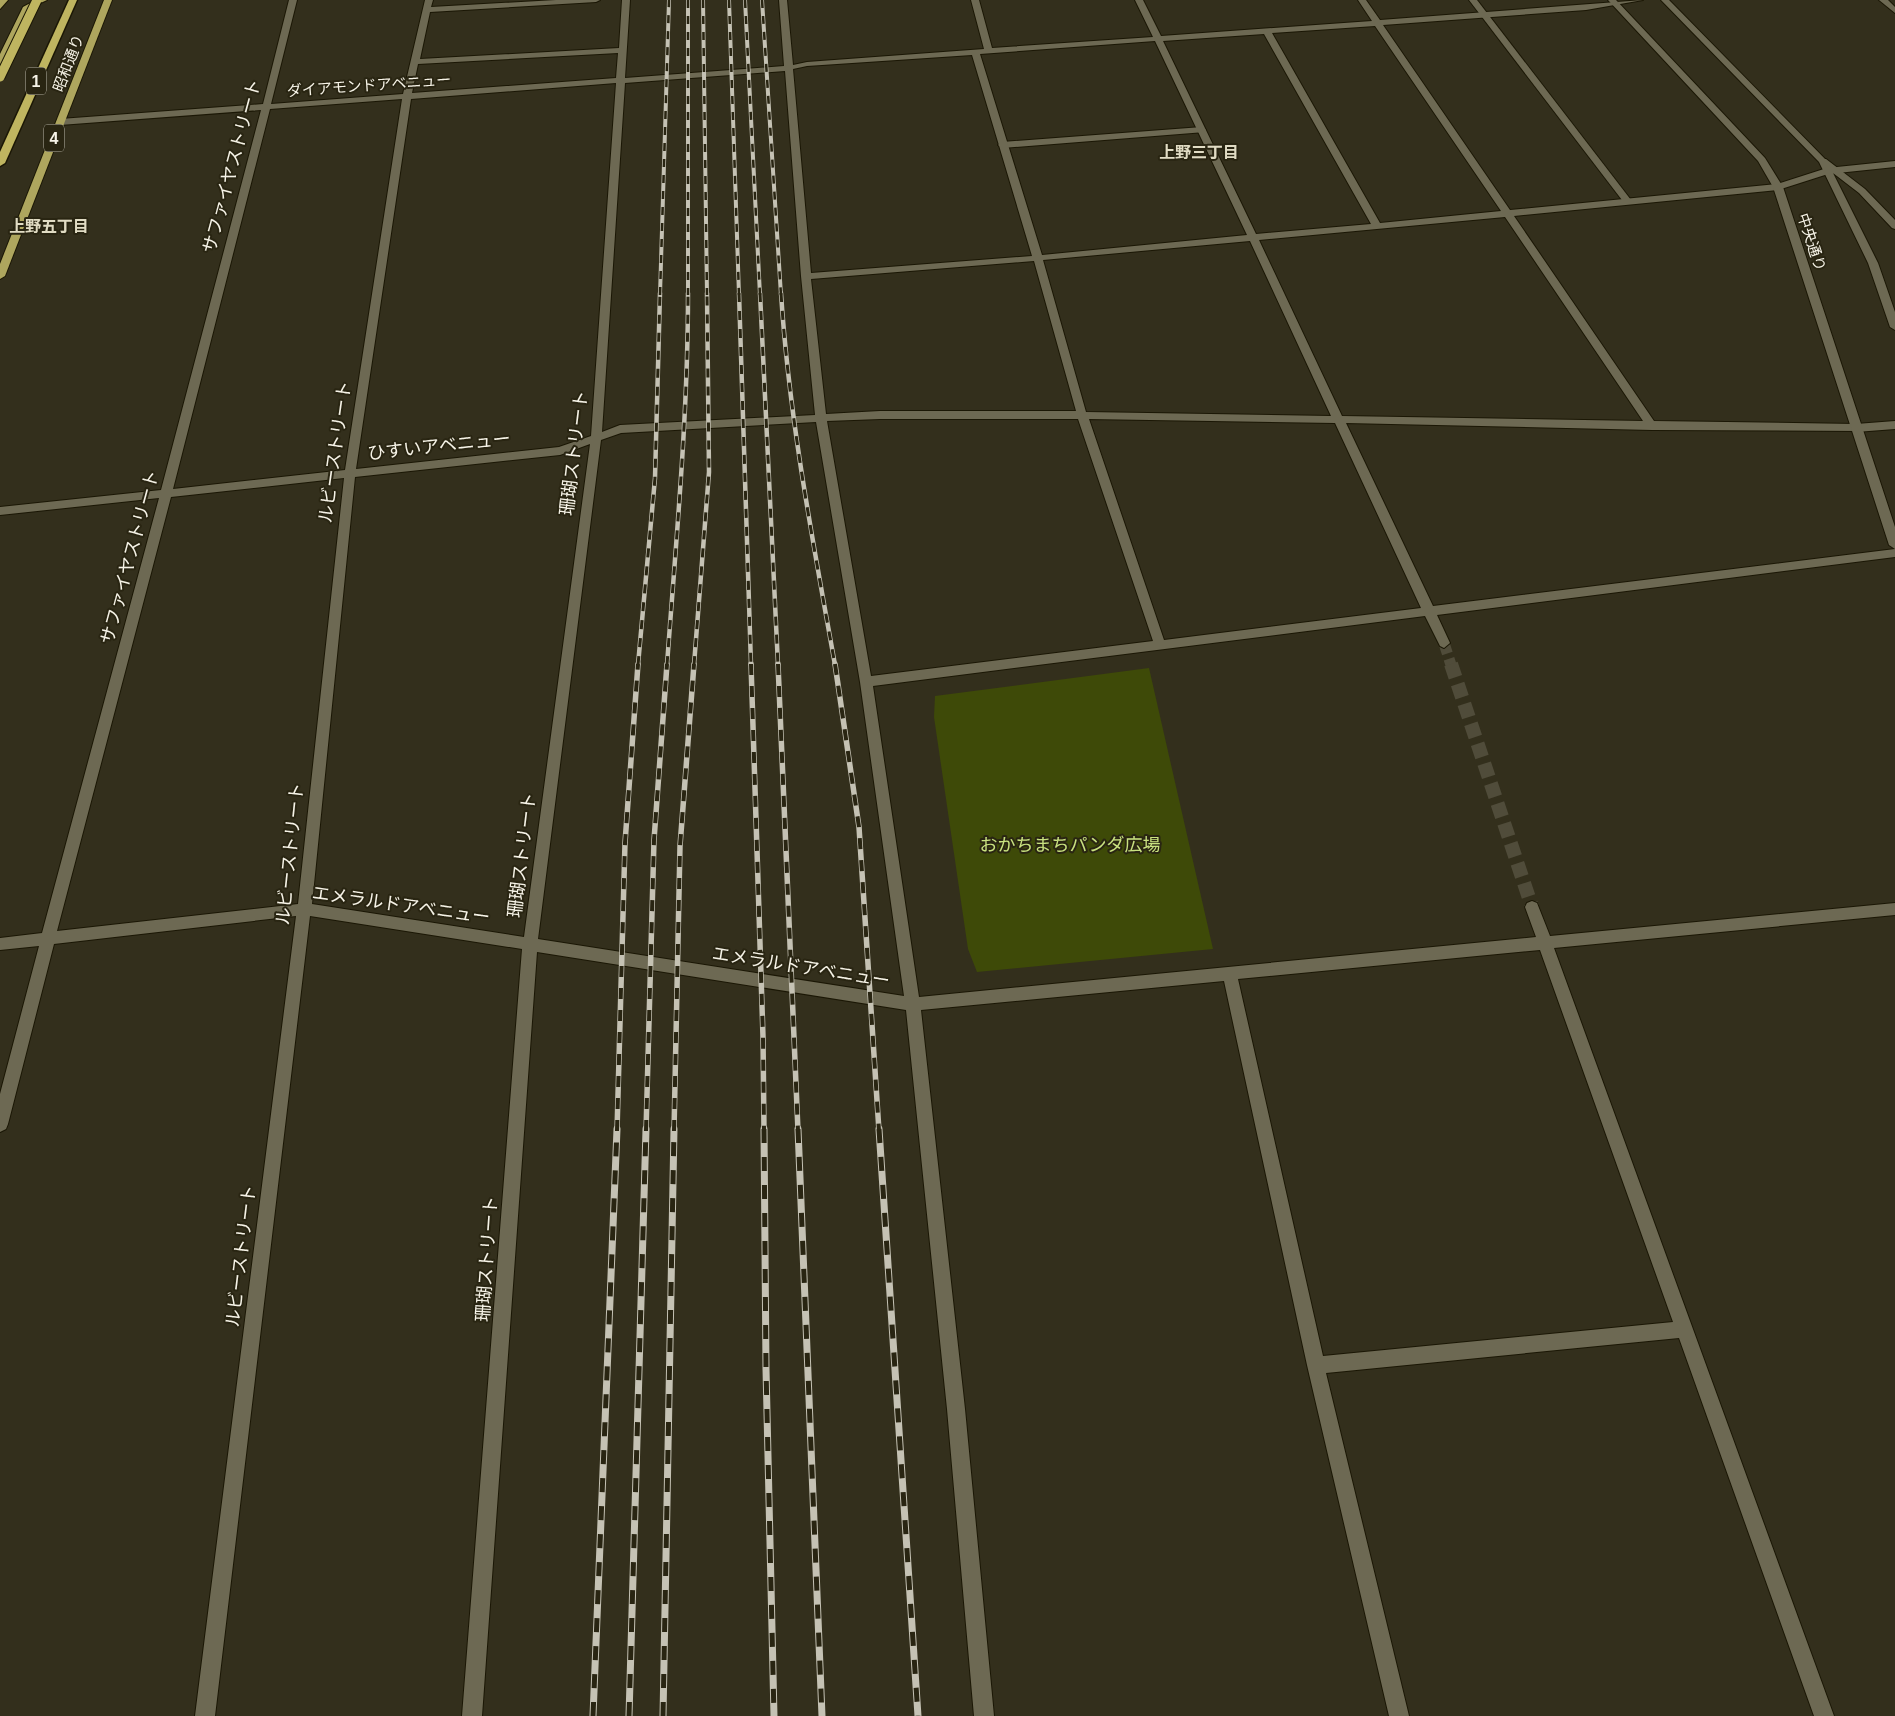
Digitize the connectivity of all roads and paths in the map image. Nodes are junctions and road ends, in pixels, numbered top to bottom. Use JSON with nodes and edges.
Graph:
{"nodes":[{"id":1,"x":4,"y":0,"type":"edge"},
{"id":2,"x":37,"y":0,"type":"edge"},
{"id":3,"x":43,"y":0,"type":"edge"},
{"id":4,"x":73,"y":0,"type":"edge"},
{"id":5,"x":108,"y":0,"type":"edge"},
{"id":6,"x":294,"y":0,"type":"edge"},
{"id":7,"x":596,"y":0,"type":"edge"},
{"id":8,"x":626,"y":0,"type":"edge"},
{"id":9,"x":783,"y":0,"type":"edge"},
{"id":10,"x":975,"y":0,"type":"edge"},
{"id":11,"x":1139,"y":0,"type":"edge"},
{"id":12,"x":1362,"y":0,"type":"edge"},
{"id":13,"x":1473,"y":0,"type":"edge"},
{"id":14,"x":1639,"y":0,"type":"edge"},
{"id":15,"x":1665,"y":0,"type":"edge"},
{"id":16,"x":1883,"y":0,"type":"edge"},
{"id":17,"x":1613,"y":1,"type":"edge"},
{"id":18,"x":428,"y":5,"type":"edge"},
{"id":19,"x":0,"y":7,"type":"edge"},
{"id":20,"x":1895,"y":10,"type":"edge"},
{"id":21,"x":1485,"y":16,"type":"junction"},
{"id":22,"x":1377,"y":22,"type":"junction"},
{"id":23,"x":1266,"y":30,"type":"junction"},
{"id":24,"x":1158,"y":38,"type":"junction"},
{"id":25,"x":623,"y":50,"type":"junction"},
{"id":26,"x":988,"y":50,"type":"junction"},
{"id":27,"x":975,"y":51,"type":"junction"},
{"id":28,"x":0,"y":62,"type":"edge"},
{"id":29,"x":415,"y":62,"type":"junction"},
{"id":30,"x":788,"y":68,"type":"junction"},
{"id":31,"x":0,"y":77,"type":"edge"},
{"id":32,"x":621,"y":81,"type":"junction"},
{"id":33,"x":407,"y":96,"type":"junction"},
{"id":34,"x":268,"y":106,"type":"junction"},
{"id":35,"x":60,"y":122,"type":"junction"},
{"id":36,"x":1202,"y":130,"type":"junction"},
{"id":37,"x":1002,"y":145,"type":"junction"},
{"id":38,"x":0,"y":163,"type":"edge"},
{"id":39,"x":1895,"y":164,"type":"edge"},
{"id":40,"x":1831,"y":170,"type":"junction"},
{"id":41,"x":1778,"y":187,"type":"junction"},
{"id":42,"x":1628,"y":202,"type":"junction"},
{"id":43,"x":1506,"y":215,"type":"junction"},
{"id":44,"x":1377,"y":226,"type":"junction"},
{"id":45,"x":1895,"y":226,"type":"edge"},
{"id":46,"x":1252,"y":236,"type":"junction"},
{"id":47,"x":1038,"y":258,"type":"junction"},
{"id":48,"x":0,"y":276,"type":"edge"},
{"id":49,"x":806,"y":276,"type":"junction"},
{"id":50,"x":1895,"y":328,"type":"edge"},
{"id":51,"x":1082,"y":415,"type":"junction"},
{"id":52,"x":821,"y":417,"type":"junction"},
{"id":53,"x":1338,"y":420,"type":"junction"},
{"id":54,"x":1895,"y":425,"type":"edge"},
{"id":55,"x":1652,"y":426,"type":"junction"},
{"id":56,"x":1856,"y":428,"type":"junction"},
{"id":57,"x":596,"y":438,"type":"junction"},
{"id":58,"x":350,"y":474,"type":"junction"},
{"id":59,"x":167,"y":493,"type":"junction"},
{"id":60,"x":0,"y":511,"type":"edge"},
{"id":61,"x":1895,"y":545,"type":"edge"},
{"id":62,"x":1895,"y":553,"type":"edge"},
{"id":63,"x":1430,"y":612,"type":"junction"},
{"id":64,"x":1444,"y":643,"type":"tunnel mouth"},
{"id":65,"x":1160,"y":646,"type":"junction"},
{"id":66,"x":866,"y":682,"type":"junction"},
{"id":67,"x":1532,"y":907,"type":"tunnel mouth"},
{"id":68,"x":304,"y":909,"type":"junction"},
{"id":69,"x":1895,"y":909,"type":"edge"},
{"id":70,"x":47,"y":938,"type":"junction"},
{"id":71,"x":530,"y":943,"type":"junction"},
{"id":72,"x":1546,"y":943,"type":"junction"},
{"id":73,"x":0,"y":944,"type":"edge"},
{"id":74,"x":1230,"y":974,"type":"junction"},
{"id":75,"x":913,"y":1004,"type":"junction"},
{"id":76,"x":0,"y":1124,"type":"edge"},
{"id":77,"x":1684,"y":1329,"type":"junction"},
{"id":78,"x":1316,"y":1365,"type":"junction"},
{"id":79,"x":205,"y":1716,"type":"edge"},
{"id":80,"x":472,"y":1716,"type":"edge"},
{"id":81,"x":984,"y":1716,"type":"edge"},
{"id":82,"x":1399,"y":1716,"type":"edge"},
{"id":83,"x":1824,"y":1716,"type":"edge"}],
"edges":[{"from":1,"to":19,"type":"highway"},
{"from":2,"to":31,"type":"highway","number":"1","bridge":true},
{"from":3,"to":28,"type":"highway"},
{"from":4,"to":38,"type":"highway","number":"1"},
{"from":5,"to":35,"type":"highway","name":"昭和通り","number":"4"},
{"from":6,"to":34,"type":"street","name":"サファイヤストリート"},
{"from":7,"to":18,"type":"street"},
{"from":8,"to":25,"type":"street","name":"珊瑚ストリート"},
{"from":9,"to":30,"type":"street"},
{"from":10,"to":26,"type":"street"},
{"from":11,"to":24,"type":"street"},
{"from":12,"to":22,"type":"street"},
{"from":13,"to":21,"type":"street"},
{"from":14,"to":17,"type":"street","name":"ダイアモンドアベニュー"},
{"from":15,"to":40,"type":"street"},
{"from":16,"to":20,"type":"street"},
{"from":17,"to":21,"type":"street","name":"ダイアモンドアベニュー"},
{"from":17,"to":41,"type":"street","name":"中央通り"},
{"from":18,"to":29,"type":"street","name":"ルビーストリート"},
{"from":21,"to":22,"type":"street","name":"ダイアモンドアベニュー"},
{"from":21,"to":42,"type":"street"},
{"from":22,"to":23,"type":"street","name":"ダイアモンドアベニュー"},
{"from":22,"to":43,"type":"street"},
{"from":23,"to":24,"type":"street","name":"ダイアモンドアベニュー"},
{"from":23,"to":44,"type":"street"},
{"from":24,"to":26,"type":"street","name":"ダイアモンドアベニュー"},
{"from":24,"to":36,"type":"street"},
{"from":25,"to":29,"type":"street"},
{"from":25,"to":32,"type":"street","name":"珊瑚ストリート"},
{"from":26,"to":27,"type":"street","name":"ダイアモンドアベニュー"},
{"from":27,"to":30,"type":"street","name":"ダイアモンドアベニュー"},
{"from":27,"to":37,"type":"street"},
{"from":29,"to":33,"type":"street","name":"ルビーストリート"},
{"from":30,"to":32,"type":"street","name":"ダイアモンドアベニュー"},
{"from":30,"to":49,"type":"street"},
{"from":32,"to":33,"type":"street","name":"ダイアモンドアベニュー"},
{"from":32,"to":57,"type":"street","name":"珊瑚ストリート"},
{"from":33,"to":34,"type":"street","name":"ダイアモンドアベニュー"},
{"from":33,"to":58,"type":"street","name":"ルビーストリート"},
{"from":34,"to":35,"type":"street","name":"ダイアモンドアベニュー"},
{"from":34,"to":59,"type":"street","name":"サファイヤストリート"},
{"from":35,"to":48,"type":"highway","name":"昭和通り","number":"4"},
{"from":36,"to":37,"type":"street"},
{"from":36,"to":46,"type":"street"},
{"from":37,"to":47,"type":"street"},
{"from":39,"to":40,"type":"street"},
{"from":40,"to":41,"type":"street"},
{"from":40,"to":45,"type":"street"},
{"from":40,"to":50,"type":"street"},
{"from":41,"to":42,"type":"street"},
{"from":41,"to":56,"type":"street","name":"中央通り"},
{"from":42,"to":43,"type":"street"},
{"from":43,"to":44,"type":"street"},
{"from":43,"to":55,"type":"street"},
{"from":44,"to":46,"type":"street"},
{"from":46,"to":47,"type":"street"},
{"from":46,"to":53,"type":"street"},
{"from":47,"to":49,"type":"street"},
{"from":47,"to":51,"type":"street"},
{"from":49,"to":52,"type":"street"},
{"from":51,"to":52,"type":"street","name":"ひすいアベニュー"},
{"from":51,"to":53,"type":"street","name":"ひすいアベニュー"},
{"from":51,"to":65,"type":"street"},
{"from":52,"to":57,"type":"street","name":"ひすいアベニュー"},
{"from":52,"to":66,"type":"street"},
{"from":53,"to":55,"type":"street","name":"ひすいアベニュー"},
{"from":53,"to":63,"type":"street"},
{"from":54,"to":56,"type":"street","name":"ひすいアベニュー"},
{"from":55,"to":56,"type":"street","name":"ひすいアベニュー"},
{"from":56,"to":61,"type":"street","name":"中央通り"},
{"from":57,"to":58,"type":"street","name":"ひすいアベニュー"},
{"from":57,"to":71,"type":"street","name":"珊瑚ストリート"},
{"from":58,"to":59,"type":"street","name":"ひすいアベニュー"},
{"from":58,"to":68,"type":"street","name":"ルビーストリート"},
{"from":59,"to":60,"type":"street","name":"ひすいアベニュー"},
{"from":59,"to":70,"type":"street","name":"サファイヤストリート"},
{"from":62,"to":63,"type":"street"},
{"from":63,"to":64,"type":"street"},
{"from":63,"to":65,"type":"street"},
{"from":65,"to":66,"type":"street"},
{"from":66,"to":75,"type":"street"},
{"from":67,"to":72,"type":"street"},
{"from":68,"to":70,"type":"street","name":"エメラルドアベニュー"},
{"from":68,"to":71,"type":"street","name":"エメラルドアベニュー"},
{"from":68,"to":79,"type":"street","name":"ルビーストリート"},
{"from":69,"to":72,"type":"street","name":"エメラルドアベニュー"},
{"from":70,"to":73,"type":"street","name":"エメラルドアベニュー"},
{"from":70,"to":76,"type":"street","name":"サファイヤストリート"},
{"from":71,"to":75,"type":"street","name":"エメラルドアベニュー"},
{"from":71,"to":80,"type":"street","name":"珊瑚ストリート"},
{"from":72,"to":74,"type":"street","name":"エメラルドアベニュー"},
{"from":72,"to":77,"type":"street"},
{"from":74,"to":75,"type":"street","name":"エメラルドアベニュー"},
{"from":74,"to":78,"type":"street"},
{"from":75,"to":81,"type":"street"},
{"from":77,"to":78,"type":"street"},
{"from":77,"to":83,"type":"street"},
{"from":78,"to":82,"type":"street"}]}
